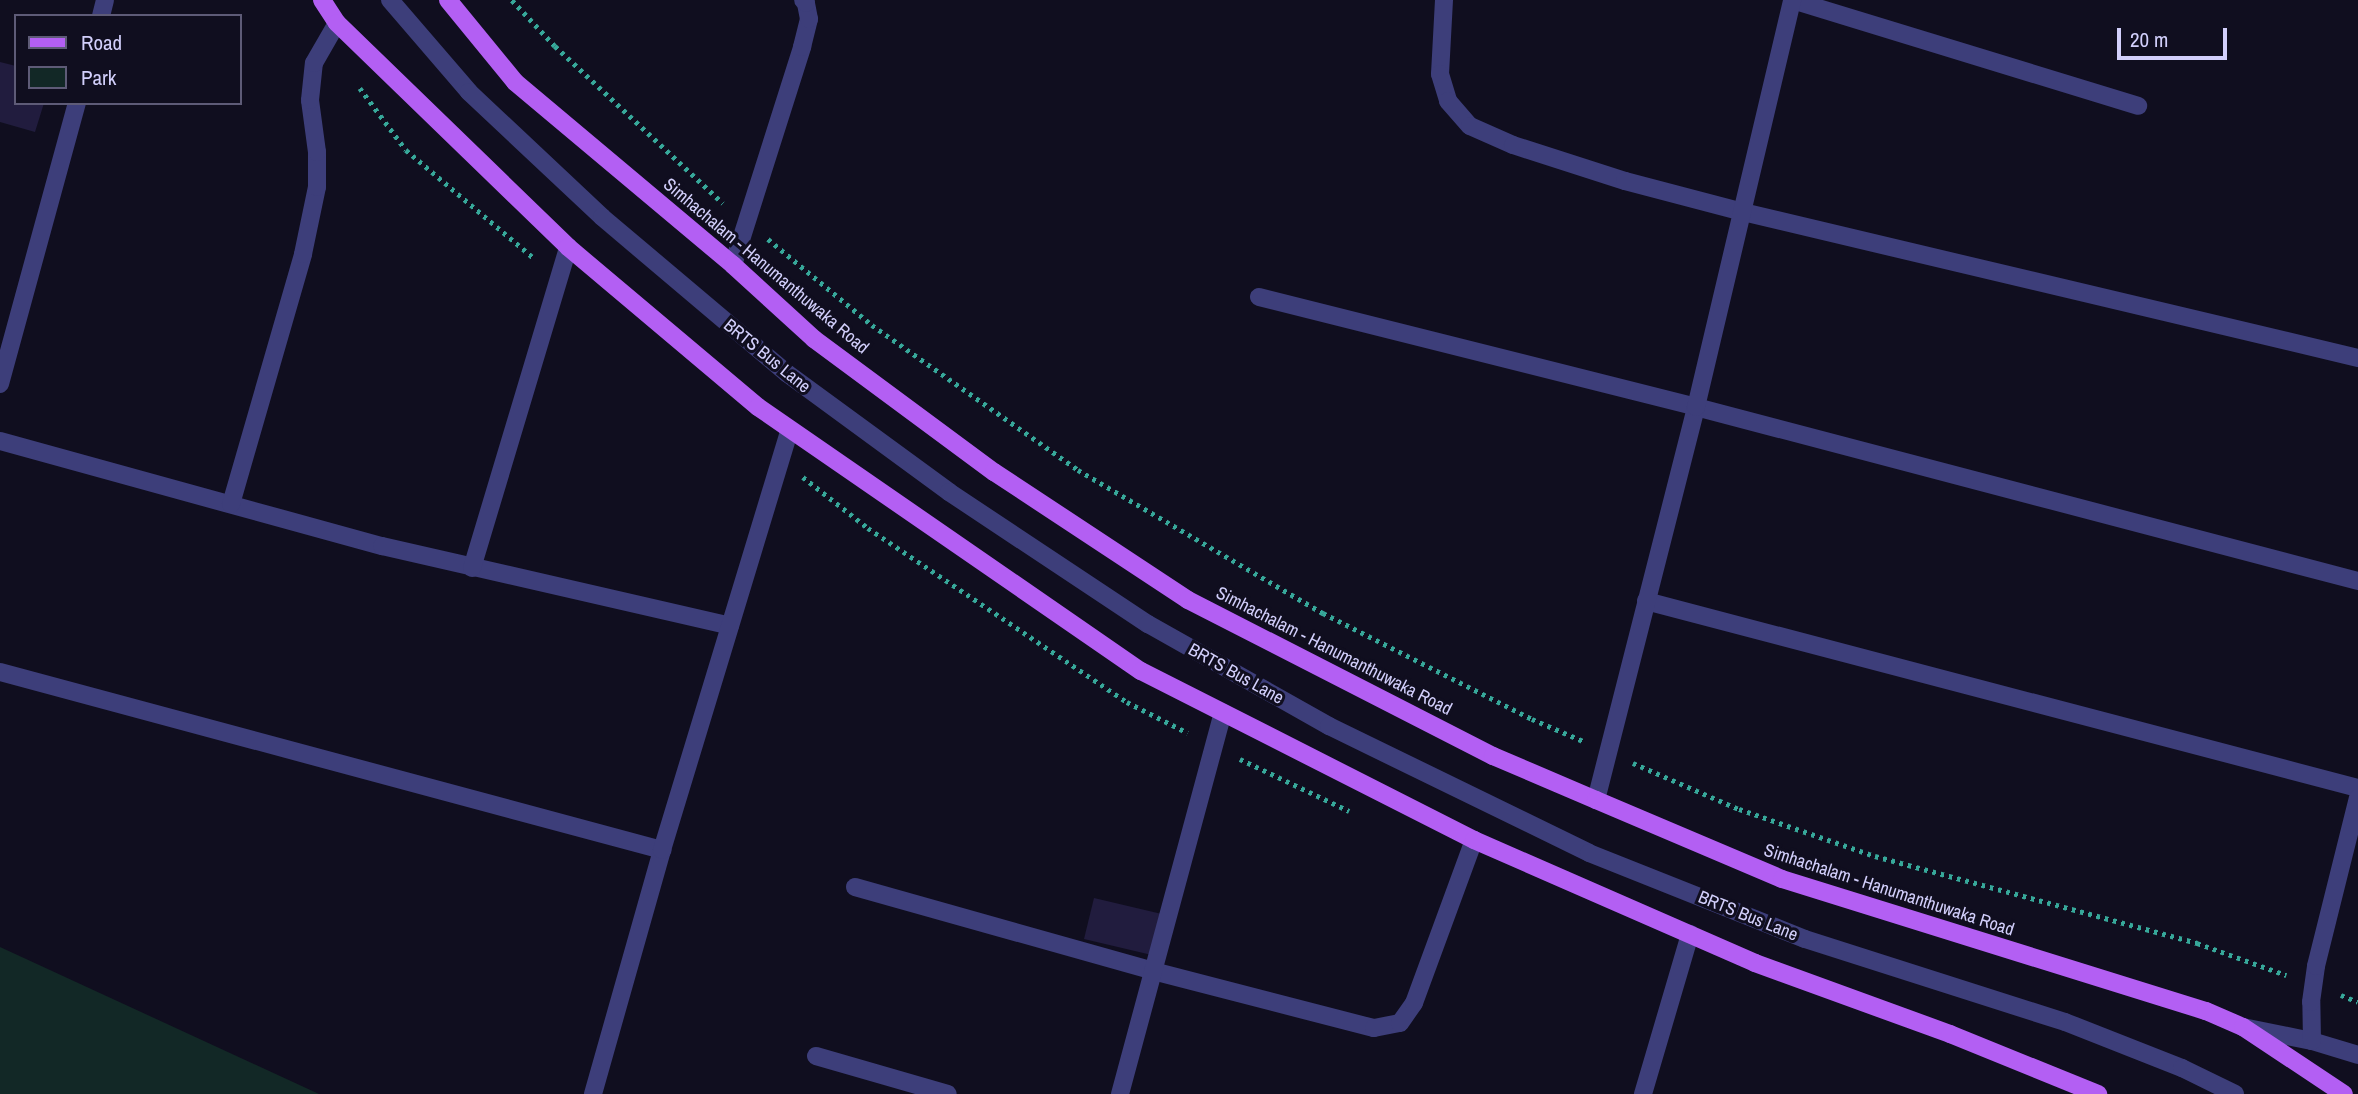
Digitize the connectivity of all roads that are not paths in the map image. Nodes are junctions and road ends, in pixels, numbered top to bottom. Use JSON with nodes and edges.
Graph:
{"nodes":[{"id":1,"x":322,"y":0,"type":"edge"},
{"id":2,"x":390,"y":0,"type":"edge"},
{"id":3,"x":447,"y":0,"type":"edge"},
{"id":4,"x":803,"y":0,"type":"edge"},
{"id":5,"x":1444,"y":0,"type":"edge"},
{"id":6,"x":1792,"y":0,"type":"edge"},
{"id":7,"x":337,"y":23,"type":"junction"},
{"id":8,"x":76,"y":105,"type":"edge"},
{"id":9,"x":2138,"y":106,"type":"dead end"},
{"id":10,"x":1744,"y":212,"type":"junction"},
{"id":11,"x":568,"y":247,"type":"junction"},
{"id":12,"x":733,"y":265,"type":"junction"},
{"id":13,"x":1259,"y":297,"type":"dead end"},
{"id":14,"x":2358,"y":358,"type":"edge"},
{"id":15,"x":0,"y":384,"type":"edge"},
{"id":16,"x":1696,"y":407,"type":"junction"},
{"id":17,"x":790,"y":430,"type":"junction"},
{"id":18,"x":0,"y":441,"type":"edge"},
{"id":19,"x":232,"y":504,"type":"junction"},
{"id":20,"x":472,"y":568,"type":"junction"},
{"id":21,"x":2358,"y":581,"type":"edge"},
{"id":22,"x":1646,"y":601,"type":"junction"},
{"id":23,"x":730,"y":626,"type":"junction"},
{"id":24,"x":0,"y":672,"type":"edge"},
{"id":25,"x":1223,"y":713,"type":"junction"},
{"id":26,"x":2358,"y":788,"type":"edge"},
{"id":27,"x":2358,"y":798,"type":"edge"},
{"id":28,"x":1596,"y":800,"type":"junction"},
{"id":29,"x":1474,"y":840,"type":"junction"},
{"id":30,"x":662,"y":850,"type":"junction"},
{"id":31,"x":855,"y":887,"type":"dead end"},
{"id":32,"x":1690,"y":934,"type":"junction"},
{"id":33,"x":1153,"y":971,"type":"junction"},
{"id":34,"x":2243,"y":1027,"type":"junction"},
{"id":35,"x":2312,"y":1041,"type":"junction"},
{"id":36,"x":2358,"y":1055,"type":"edge"},
{"id":37,"x":816,"y":1056,"type":"dead end"},
{"id":38,"x":593,"y":1094,"type":"edge"},
{"id":39,"x":948,"y":1094,"type":"edge"},
{"id":40,"x":1120,"y":1094,"type":"edge"},
{"id":41,"x":1643,"y":1094,"type":"edge"},
{"id":42,"x":2098,"y":1094,"type":"edge"},
{"id":43,"x":2235,"y":1094,"type":"edge"},
{"id":44,"x":2344,"y":1094,"type":"edge"}],
"edges":[{"from":1,"to":7,"type":"main road"},
{"from":2,"to":43,"type":"street","name":"BRTS Bus Lane"},
{"from":3,"to":12,"type":"main road","name":"Simhachalam - Hanumanthuwaka Road"},
{"from":4,"to":12,"type":"street"},
{"from":5,"to":10,"type":"street"},
{"from":6,"to":9,"type":"street"},
{"from":6,"to":10,"type":"street"},
{"from":7,"to":11,"type":"main road"},
{"from":7,"to":19,"type":"street"},
{"from":8,"to":15,"type":"street"},
{"from":10,"to":14,"type":"street"},
{"from":10,"to":16,"type":"street"},
{"from":11,"to":17,"type":"main road"},
{"from":11,"to":20,"type":"street"},
{"from":12,"to":28,"type":"main road","name":"Simhachalam - Hanumanthuwaka Road"},
{"from":13,"to":16,"type":"street"},
{"from":16,"to":21,"type":"street"},
{"from":16,"to":22,"type":"street"},
{"from":17,"to":23,"type":"street"},
{"from":17,"to":25,"type":"main road"},
{"from":18,"to":19,"type":"street"},
{"from":19,"to":20,"type":"street"},
{"from":20,"to":23,"type":"street"},
{"from":22,"to":26,"type":"street"},
{"from":22,"to":28,"type":"street"},
{"from":23,"to":30,"type":"street"},
{"from":24,"to":30,"type":"street"},
{"from":25,"to":29,"type":"main road"},
{"from":25,"to":33,"type":"street"},
{"from":27,"to":35,"type":"street"},
{"from":28,"to":34,"type":"main road","name":"Simhachalam - Hanumanthuwaka Road"},
{"from":29,"to":32,"type":"main road"},
{"from":29,"to":33,"type":"street"},
{"from":30,"to":38,"type":"street"},
{"from":31,"to":33,"type":"street"},
{"from":32,"to":41,"type":"street"},
{"from":32,"to":42,"type":"main road"},
{"from":33,"to":40,"type":"street"},
{"from":34,"to":35,"type":"street"},
{"from":34,"to":44,"type":"main road","name":"Simhachalam - Hanumanthuwaka Road"},
{"from":35,"to":36,"type":"street"},
{"from":37,"to":39,"type":"street"}]}
